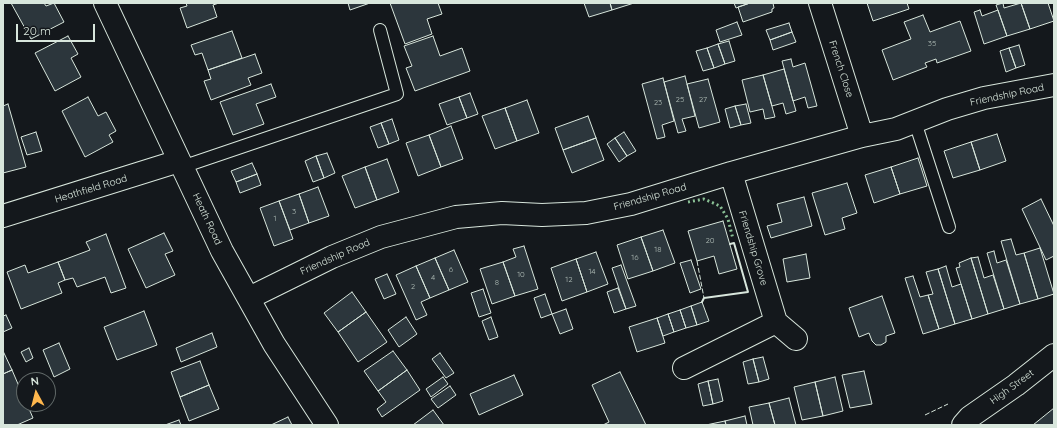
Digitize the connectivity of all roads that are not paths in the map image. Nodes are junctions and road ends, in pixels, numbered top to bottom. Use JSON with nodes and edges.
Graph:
{"nodes":[{"id":1,"x":105,"y":3,"type":"edge"},
{"id":2,"x":820,"y":3,"type":"edge"},
{"id":3,"x":380,"y":30,"type":"dead end"},
{"id":4,"x":1054,"y":85,"type":"edge"},
{"id":5,"x":915,"y":122,"type":"junction"},
{"id":6,"x":862,"y":136,"type":"junction"},
{"id":7,"x":181,"y":164,"type":"junction"},
{"id":8,"x":731,"y":173,"type":"junction"},
{"id":9,"x":3,"y":216,"type":"edge"},
{"id":10,"x":949,"y":227,"type":"dead end"},
{"id":11,"x":249,"y":298,"type":"junction"},
{"id":12,"x":776,"y":322,"type":"junction"},
{"id":13,"x":796,"y":339,"type":"dead end"},
{"id":14,"x":1054,"y":355,"type":"edge"},
{"id":15,"x":684,"y":368,"type":"dead end"},
{"id":16,"x":966,"y":421,"type":"edge"},
{"id":17,"x":327,"y":425,"type":"edge"},
{"id":18,"x":948,"y":425,"type":"edge"}],
"edges":[{"from":1,"to":7,"type":"street","name":"Heath Road"},
{"from":2,"to":6,"type":"street","name":"French Close"},
{"from":3,"to":7,"type":"lane"},
{"from":4,"to":5,"type":"street","name":"Friendship Road"},
{"from":5,"to":6,"type":"street","name":"Friendship Road"},
{"from":5,"to":10,"type":"lane"},
{"from":6,"to":8,"type":"street","name":"Friendship Road"},
{"from":7,"to":9,"type":"street","name":"Heathfield Road"},
{"from":7,"to":11,"type":"street","name":"Heath Road"},
{"from":8,"to":11,"type":"street","name":"Friendship Road"},
{"from":8,"to":12,"type":"street","name":"Friendship Grove"},
{"from":11,"to":17,"type":"street","name":"Heath Road"},
{"from":12,"to":13,"type":"street"},
{"from":12,"to":15,"type":"street"},
{"from":14,"to":16,"type":"street","name":"High Street"},
{"from":16,"to":18,"type":"street","name":"High Street"}]}
